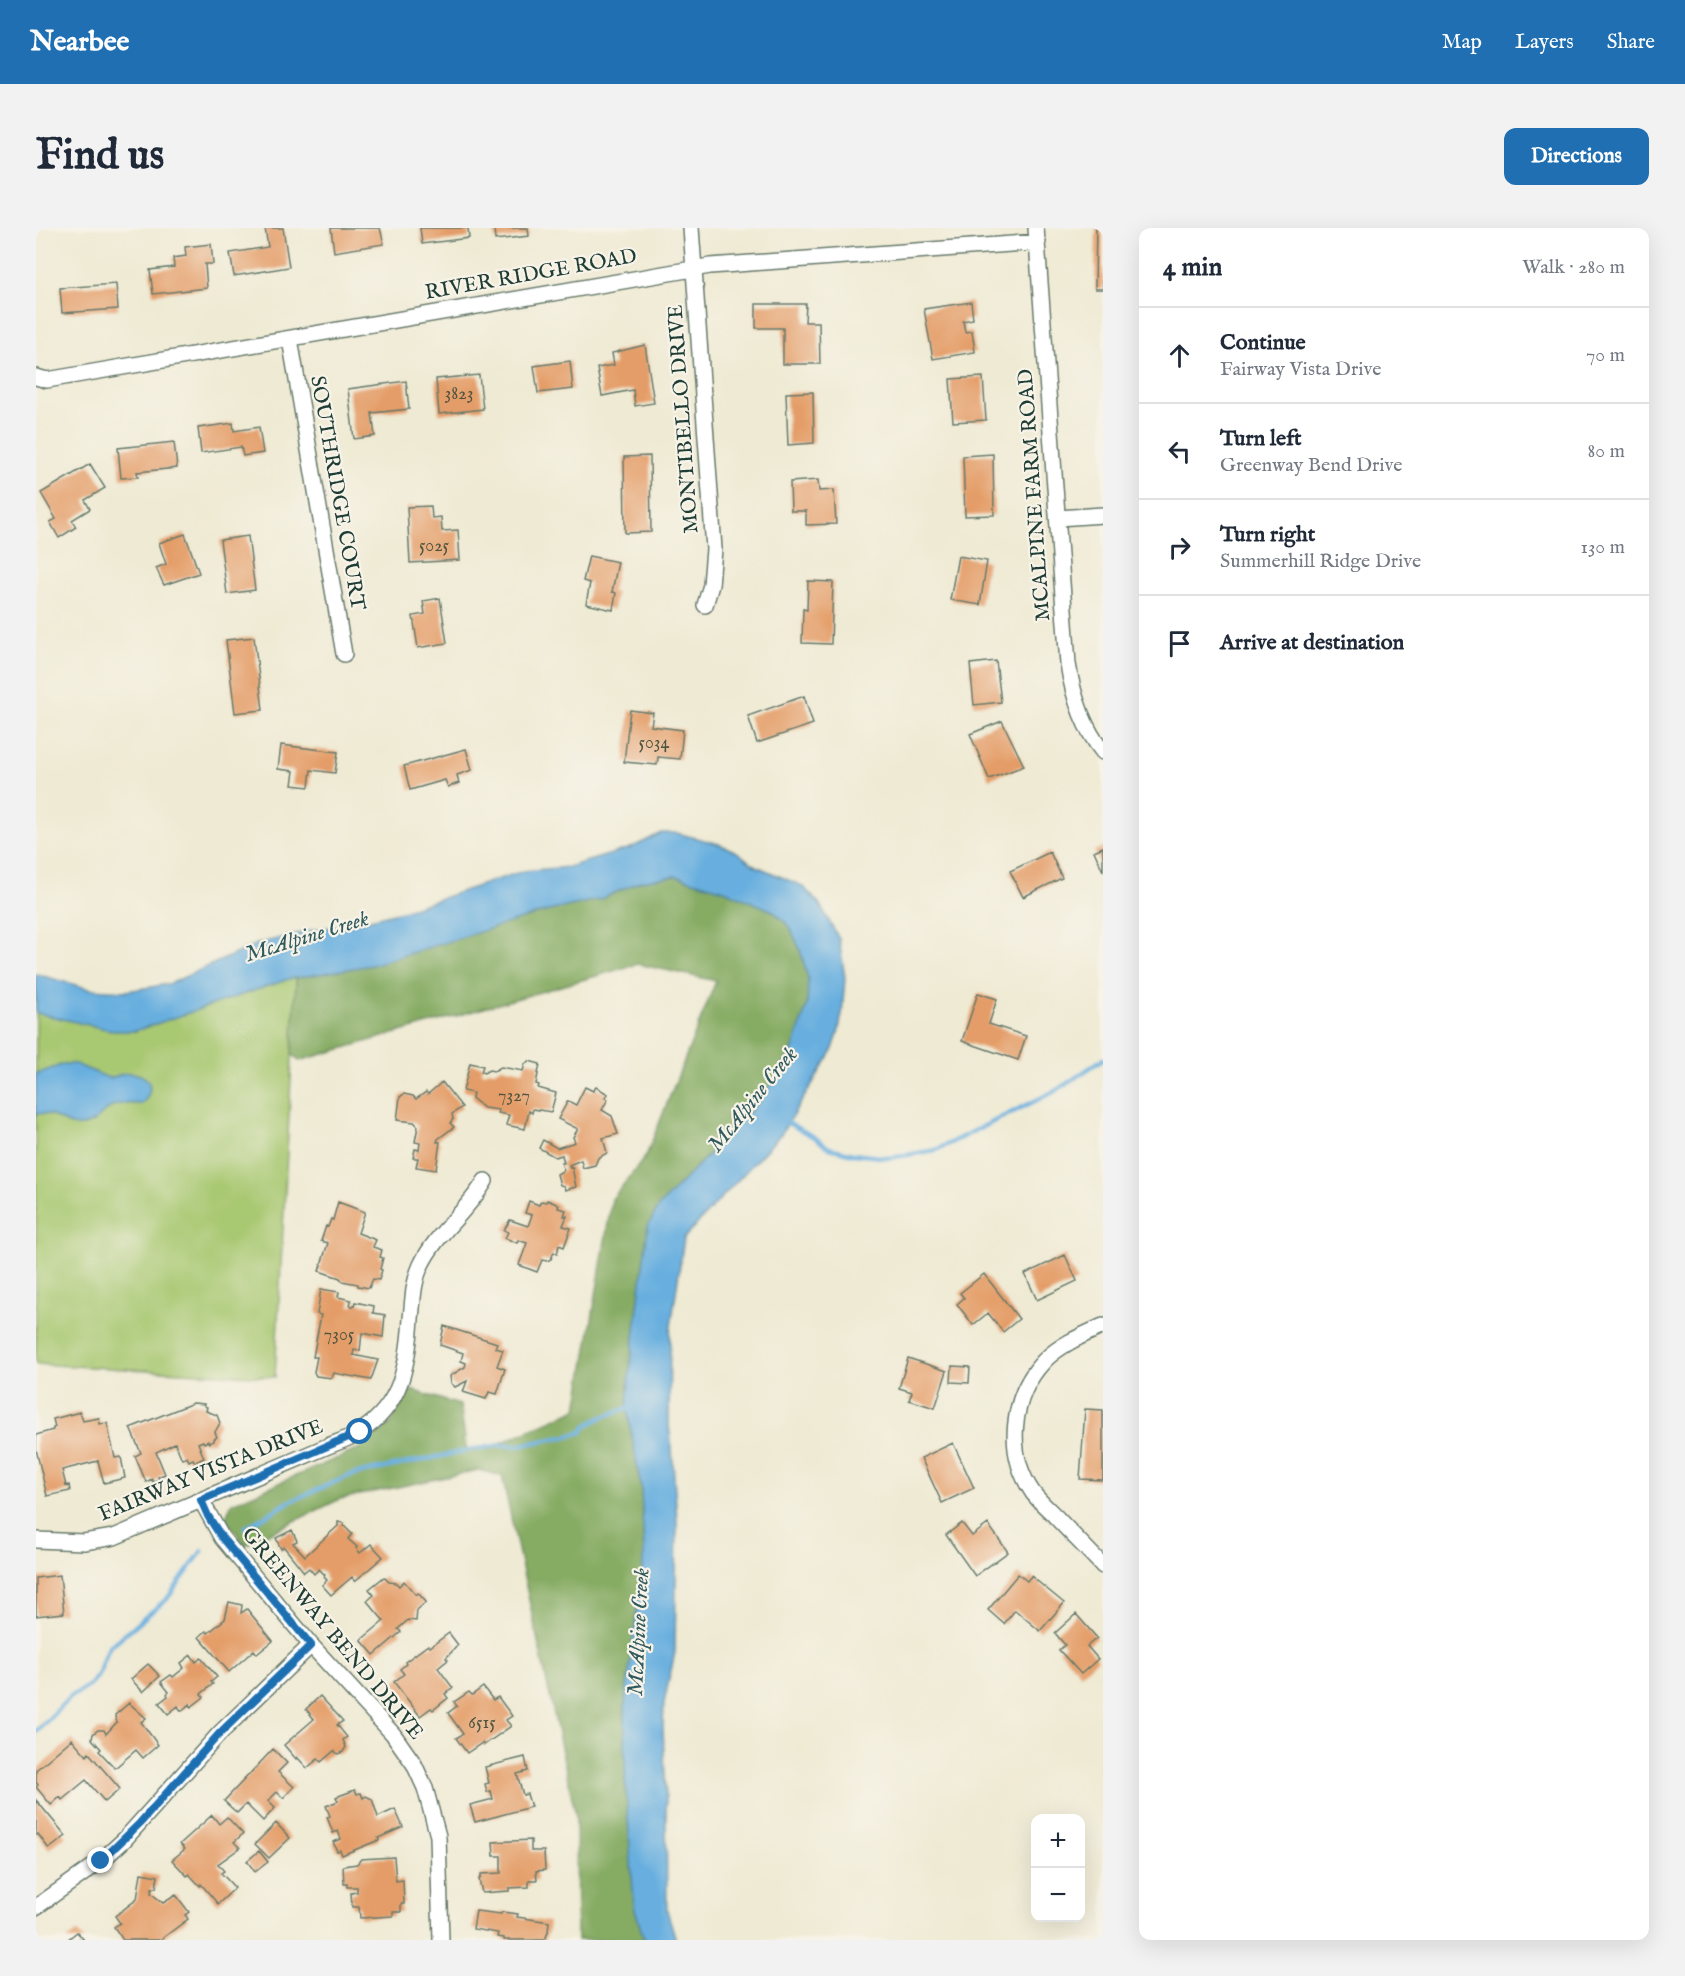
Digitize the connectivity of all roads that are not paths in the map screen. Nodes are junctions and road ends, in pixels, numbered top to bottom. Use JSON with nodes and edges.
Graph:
{"nodes":[{"id":1,"x":691,"y":228,"type":"edge"},
{"id":2,"x":1037,"y":235,"type":"edge"},
{"id":3,"x":695,"y":269,"type":"junction"},
{"id":4,"x":290,"y":339,"type":"junction"},
{"id":5,"x":36,"y":377,"type":"edge"},
{"id":6,"x":1103,"y":515,"type":"edge"},
{"id":7,"x":1058,"y":518,"type":"junction"},
{"id":8,"x":705,"y":605,"type":"dead end"},
{"id":9,"x":344,"y":654,"type":"dead end"},
{"id":10,"x":1103,"y":752,"type":"edge"},
{"id":11,"x":485,"y":1181,"type":"dead end"},
{"id":12,"x":1103,"y":1326,"type":"edge"},
{"id":13,"x":201,"y":1500,"type":"junction"},
{"id":14,"x":36,"y":1540,"type":"edge"},
{"id":15,"x":1103,"y":1566,"type":"edge"},
{"id":16,"x":311,"y":1645,"type":"junction"},
{"id":17,"x":36,"y":1907,"type":"edge"},
{"id":18,"x":441,"y":1940,"type":"edge"}],
"edges":[{"from":1,"to":3,"type":"street","name":"MONTIBELLO DRIVE"},
{"from":2,"to":3,"type":"street","name":"RIVER RIDGE ROAD"},
{"from":2,"to":7,"type":"street","name":"MCALPINE FARM ROAD"},
{"from":3,"to":4,"type":"street","name":"RIVER RIDGE ROAD"},
{"from":3,"to":8,"type":"street","name":"MONTIBELLO DRIVE"},
{"from":4,"to":5,"type":"street","name":"RIVER RIDGE ROAD"},
{"from":4,"to":9,"type":"street","name":"SOUTHRIDGE COURT"},
{"from":6,"to":7,"type":"street"},
{"from":7,"to":10,"type":"street","name":"MCALPINE FARM ROAD"},
{"from":11,"to":13,"type":"street","name":"FAIRWAY VISTA DRIVE"},
{"from":12,"to":15,"type":"street"},
{"from":13,"to":14,"type":"street","name":"FAIRWAY VISTA DRIVE"},
{"from":13,"to":16,"type":"street","name":"GREENWAY BEND DRIVE"},
{"from":16,"to":17,"type":"street"},
{"from":16,"to":18,"type":"street","name":"GREENWAY BEND DRIVE"}]}
